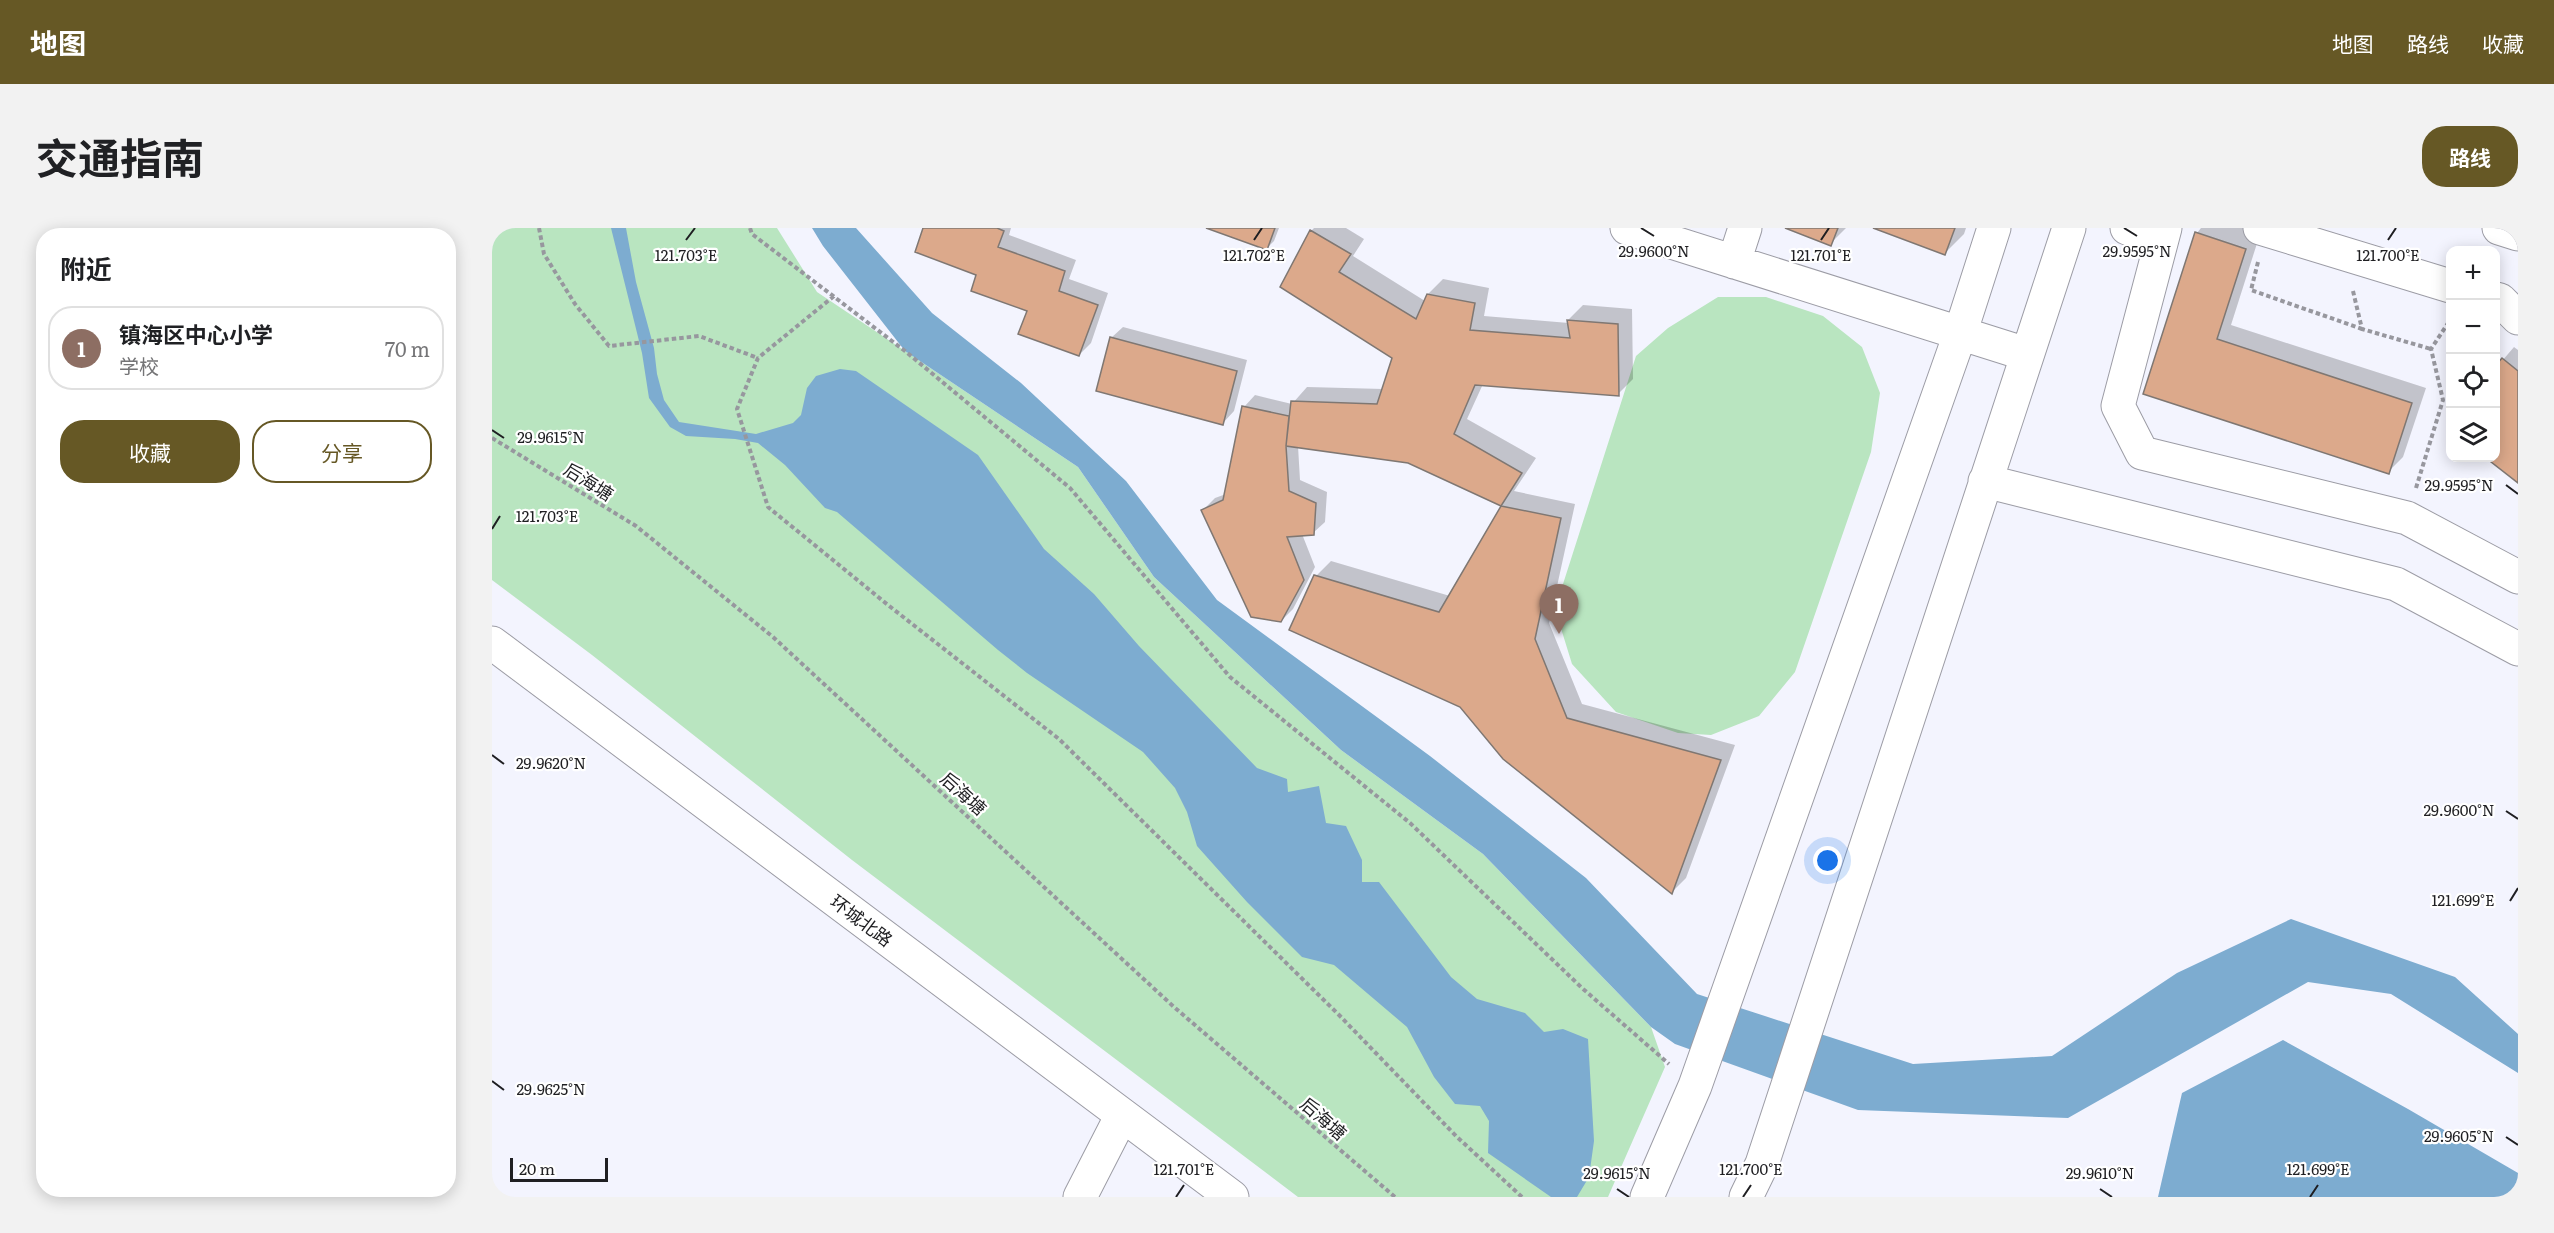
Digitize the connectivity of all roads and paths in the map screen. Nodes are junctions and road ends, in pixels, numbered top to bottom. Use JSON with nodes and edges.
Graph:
{"nodes":[{"id":1,"x":539,"y":228,"type":"edge"},
{"id":2,"x":750,"y":228,"type":"edge"},
{"id":3,"x":1627,"y":228,"type":"edge"},
{"id":4,"x":1745,"y":228,"type":"edge"},
{"id":5,"x":1994,"y":228,"type":"edge"},
{"id":6,"x":2069,"y":228,"type":"edge"},
{"id":7,"x":2127,"y":228,"type":"edge"},
{"id":8,"x":2499,"y":228,"type":"edge"},
{"id":9,"x":2263,"y":229,"type":"edge"},
{"id":10,"x":2518,"y":234,"type":"edge"},
{"id":11,"x":2163,"y":235,"type":"edge"},
{"id":12,"x":2344,"y":253,"type":"junction"},
{"id":13,"x":1734,"y":262,"type":"junction"},
{"id":14,"x":2446,"y":284,"type":"edge"},
{"id":15,"x":834,"y":296,"type":"junction"},
{"id":16,"x":2500,"y":300,"type":"edge"},
{"id":17,"x":2518,"y":318,"type":"edge"},
{"id":18,"x":2446,"y":327,"type":"edge"},
{"id":19,"x":2362,"y":329,"type":"junction"},
{"id":20,"x":1960,"y":334,"type":"junction"},
{"id":21,"x":2431,"y":349,"type":"junction"},
{"id":22,"x":2026,"y":354,"type":"junction"},
{"id":23,"x":759,"y":358,"type":"junction"},
{"id":24,"x":492,"y":438,"type":"edge"},
{"id":25,"x":1985,"y":481,"type":"junction"},
{"id":26,"x":2407,"y":518,"type":"junction"},
{"id":27,"x":2518,"y":577,"type":"edge"},
{"id":28,"x":492,"y":643,"type":"edge"},
{"id":29,"x":2518,"y":649,"type":"edge"},
{"id":30,"x":1695,"y":1086,"type":"junction"},
{"id":31,"x":1122,"y":1115,"type":"junction"},
{"id":32,"x":1080,"y":1197,"type":"edge"},
{"id":33,"x":1232,"y":1197,"type":"edge"},
{"id":34,"x":1395,"y":1197,"type":"edge"},
{"id":35,"x":1522,"y":1197,"type":"edge"},
{"id":36,"x":1647,"y":1197,"type":"edge"},
{"id":37,"x":1746,"y":1197,"type":"edge"}],
"edges":[{"from":1,"to":23,"type":"path"},
{"from":2,"to":15,"type":"path"},
{"from":3,"to":13,"type":"street"},
{"from":4,"to":13,"type":"street"},
{"from":5,"to":20,"type":"street"},
{"from":6,"to":22,"type":"street"},
{"from":7,"to":11,"type":"street"},
{"from":8,"to":10,"type":"street"},
{"from":9,"to":12,"type":"street"},
{"from":9,"to":19,"type":"path"},
{"from":11,"to":26,"type":"street"},
{"from":12,"to":14,"type":"street"},
{"from":12,"to":19,"type":"path"},
{"from":13,"to":20,"type":"street"},
{"from":15,"to":23,"type":"path"},
{"from":15,"to":30,"type":"path"},
{"from":16,"to":17,"type":"street"},
{"from":18,"to":21,"type":"path"},
{"from":19,"to":21,"type":"path"},
{"from":20,"to":22,"type":"street"},
{"from":20,"to":30,"type":"street"},
{"from":21,"to":26,"type":"path"},
{"from":22,"to":25,"type":"street"},
{"from":23,"to":35,"type":"path"},
{"from":24,"to":34,"type":"path","name":"后海塘"},
{"from":25,"to":29,"type":"street"},
{"from":25,"to":37,"type":"street"},
{"from":26,"to":27,"type":"street"},
{"from":28,"to":31,"type":"street","name":"环城北路"},
{"from":30,"to":36,"type":"street"},
{"from":31,"to":32,"type":"street"},
{"from":31,"to":33,"type":"street","name":"环城北路"}]}
